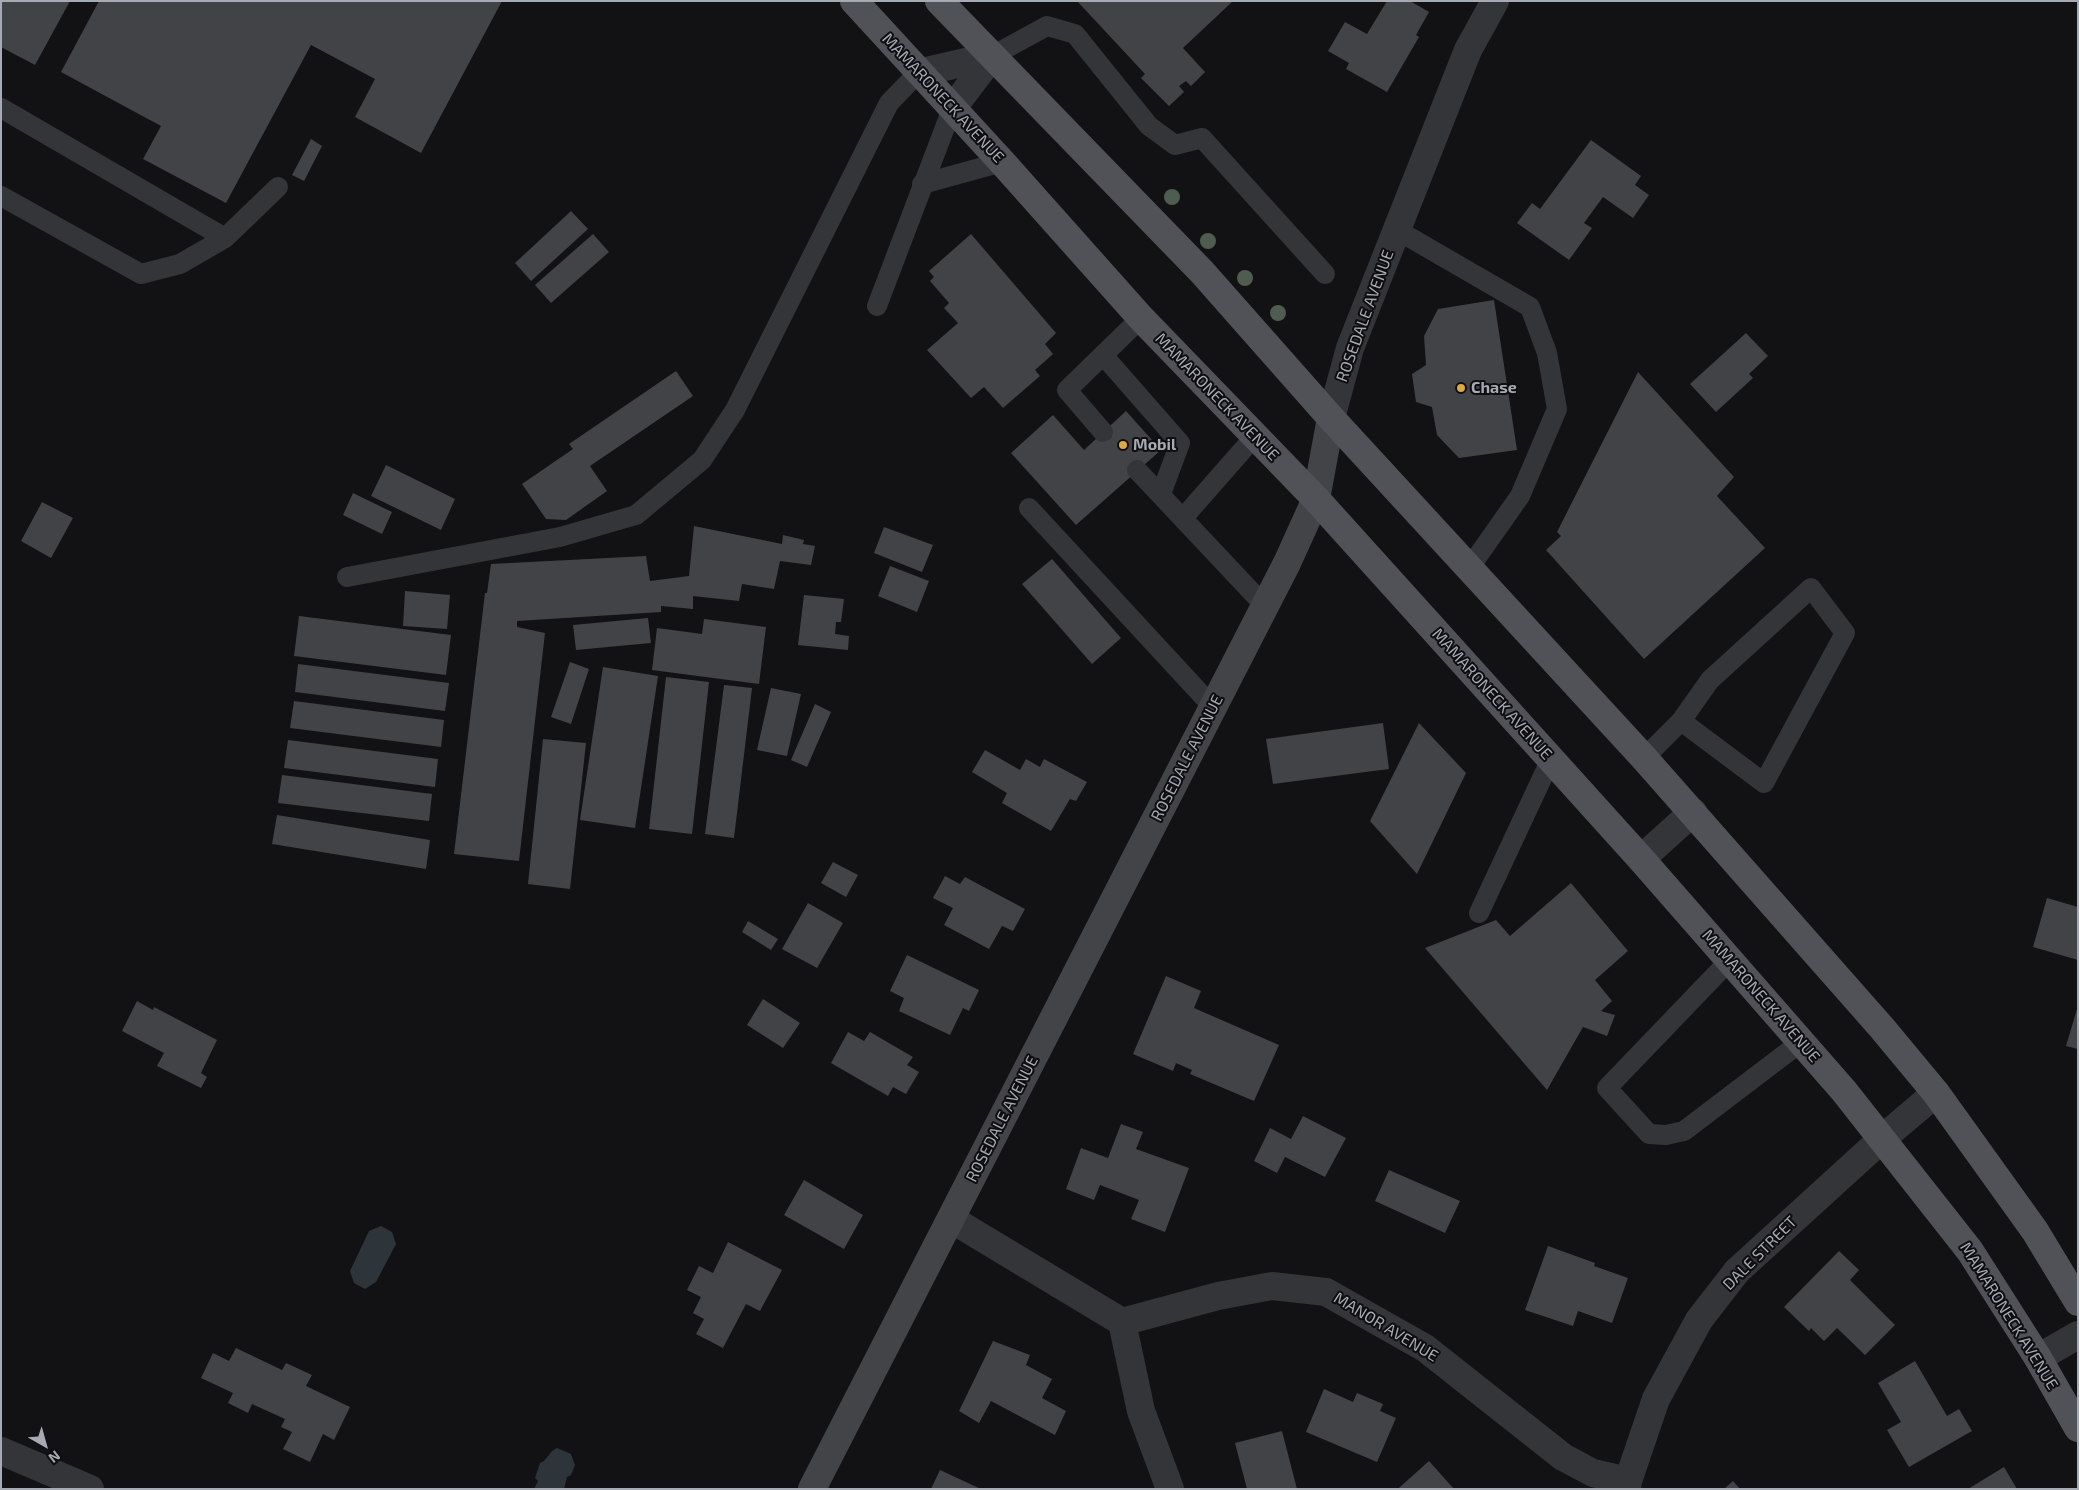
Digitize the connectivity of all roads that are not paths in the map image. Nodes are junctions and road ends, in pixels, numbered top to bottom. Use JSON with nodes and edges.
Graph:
{"nodes":[{"id":1,"x":854,"y":1,"type":"edge"},
{"id":2,"x":939,"y":1,"type":"edge"},
{"id":3,"x":1495,"y":1,"type":"edge"},
{"id":4,"x":992,"y":56,"type":"junction"},
{"id":5,"x":918,"y":73,"type":"junction"},
{"id":6,"x":1,"y":108,"type":"edge"},
{"id":7,"x":952,"y":109,"type":"junction"},
{"id":8,"x":1002,"y":162,"type":"junction"},
{"id":9,"x":922,"y":184,"type":"junction"},
{"id":10,"x":278,"y":187,"type":"dead end"},
{"id":11,"x":1,"y":196,"type":"edge"},
{"id":12,"x":1397,"y":230,"type":"junction"},
{"id":13,"x":225,"y":238,"type":"junction"},
{"id":14,"x":1325,"y":274,"type":"dead end"},
{"id":15,"x":877,"y":306,"type":"dead end"},
{"id":16,"x":1141,"y":318,"type":"junction"},
{"id":17,"x":1103,"y":355,"type":"junction"},
{"id":18,"x":1331,"y":418,"type":"junction"},
{"id":19,"x":1103,"y":432,"type":"dead end"},
{"id":20,"x":1255,"y":436,"type":"junction"},
{"id":21,"x":1137,"y":470,"type":"dead end"},
{"id":22,"x":1161,"y":494,"type":"junction"},
{"id":23,"x":1316,"y":499,"type":"junction"},
{"id":24,"x":1029,"y":508,"type":"dead end"},
{"id":25,"x":1183,"y":518,"type":"junction"},
{"id":26,"x":1470,"y":567,"type":"junction"},
{"id":27,"x":347,"y":577,"type":"dead end"},
{"id":28,"x":1265,"y":606,"type":"junction"},
{"id":29,"x":1213,"y":707,"type":"junction"},
{"id":30,"x":1681,"y":721,"type":"junction"},
{"id":31,"x":1644,"y":758,"type":"junction"},
{"id":32,"x":1551,"y":759,"type":"junction"},
{"id":33,"x":1693,"y":812,"type":"junction"},
{"id":34,"x":1641,"y":859,"type":"junction"},
{"id":35,"x":1479,"y":913,"type":"dead end"},
{"id":36,"x":1729,"y":961,"type":"junction"},
{"id":37,"x":1801,"y":1042,"type":"junction"},
{"id":38,"x":1936,"y":1094,"type":"junction"},
{"id":39,"x":1883,"y":1138,"type":"junction"},
{"id":40,"x":951,"y":1219,"type":"junction"},
{"id":41,"x":2078,"y":1302,"type":"edge"},
{"id":42,"x":1122,"y":1322,"type":"junction"},
{"id":43,"x":2078,"y":1335,"type":"edge"},
{"id":44,"x":2038,"y":1358,"type":"junction"},
{"id":45,"x":2078,"y":1428,"type":"edge"},
{"id":46,"x":1,"y":1450,"type":"edge"},
{"id":47,"x":1627,"y":1485,"type":"edge"},
{"id":48,"x":86,"y":1488,"type":"edge"},
{"id":49,"x":812,"y":1489,"type":"edge"},
{"id":50,"x":1170,"y":1489,"type":"edge"}],
"edges":[{"from":1,"to":5,"type":"main road","name":"MAMARONECK AVENUE"},
{"from":2,"to":4,"type":"main road"},
{"from":3,"to":12,"type":"street","name":"ROSEDALE AVENUE"},
{"from":4,"to":5,"type":"street"},
{"from":4,"to":7,"type":"street"},
{"from":4,"to":14,"type":"lane"},
{"from":4,"to":18,"type":"main road"},
{"from":5,"to":7,"type":"main road","name":"MAMARONECK AVENUE"},
{"from":5,"to":27,"type":"lane"},
{"from":6,"to":13,"type":"lane"},
{"from":7,"to":8,"type":"main road","name":"MAMARONECK AVENUE"},
{"from":7,"to":9,"type":"lane"},
{"from":8,"to":9,"type":"lane"},
{"from":8,"to":16,"type":"main road","name":"MAMARONECK AVENUE"},
{"from":9,"to":15,"type":"lane"},
{"from":10,"to":13,"type":"lane"},
{"from":11,"to":13,"type":"lane"},
{"from":12,"to":18,"type":"street","name":"ROSEDALE AVENUE"},
{"from":12,"to":26,"type":"lane"},
{"from":16,"to":17,"type":"lane"},
{"from":16,"to":20,"type":"main road","name":"MAMARONECK AVENUE"},
{"from":17,"to":19,"type":"lane"},
{"from":17,"to":22,"type":"lane"},
{"from":18,"to":23,"type":"street","name":"ROSEDALE AVENUE"},
{"from":18,"to":26,"type":"main road"},
{"from":20,"to":23,"type":"main road","name":"MAMARONECK AVENUE"},
{"from":20,"to":25,"type":"lane"},
{"from":21,"to":22,"type":"lane"},
{"from":22,"to":25,"type":"lane"},
{"from":23,"to":28,"type":"street","name":"ROSEDALE AVENUE"},
{"from":23,"to":32,"type":"main road","name":"MAMARONECK AVENUE"},
{"from":24,"to":29,"type":"lane"},
{"from":25,"to":28,"type":"lane"},
{"from":26,"to":31,"type":"main road"},
{"from":28,"to":29,"type":"street","name":"ROSEDALE AVENUE"},
{"from":29,"to":40,"type":"street","name":"ROSEDALE AVENUE"},
{"from":30,"to":30,"type":"lane"},
{"from":30,"to":31,"type":"lane"},
{"from":31,"to":33,"type":"main road"},
{"from":32,"to":34,"type":"main road","name":"MAMARONECK AVENUE"},
{"from":32,"to":35,"type":"lane"},
{"from":33,"to":34,"type":"street"},
{"from":33,"to":38,"type":"main road"},
{"from":34,"to":36,"type":"main road","name":"MAMARONECK AVENUE"},
{"from":36,"to":37,"type":"main road","name":"MAMARONECK AVENUE"},
{"from":36,"to":37,"type":"lane"},
{"from":37,"to":39,"type":"main road","name":"MAMARONECK AVENUE"},
{"from":38,"to":39,"type":"street","name":"DALE STREET"},
{"from":38,"to":41,"type":"main road"},
{"from":39,"to":44,"type":"main road","name":"MAMARONECK AVENUE"},
{"from":39,"to":47,"type":"street","name":"DALE STREET"},
{"from":40,"to":42,"type":"street"},
{"from":40,"to":49,"type":"street","name":"ROSEDALE AVENUE"},
{"from":42,"to":47,"type":"street","name":"MANOR AVENUE"},
{"from":42,"to":50,"type":"street"},
{"from":43,"to":44,"type":"street"},
{"from":44,"to":45,"type":"main road","name":"MAMARONECK AVENUE"},
{"from":46,"to":48,"type":"street"}]}
